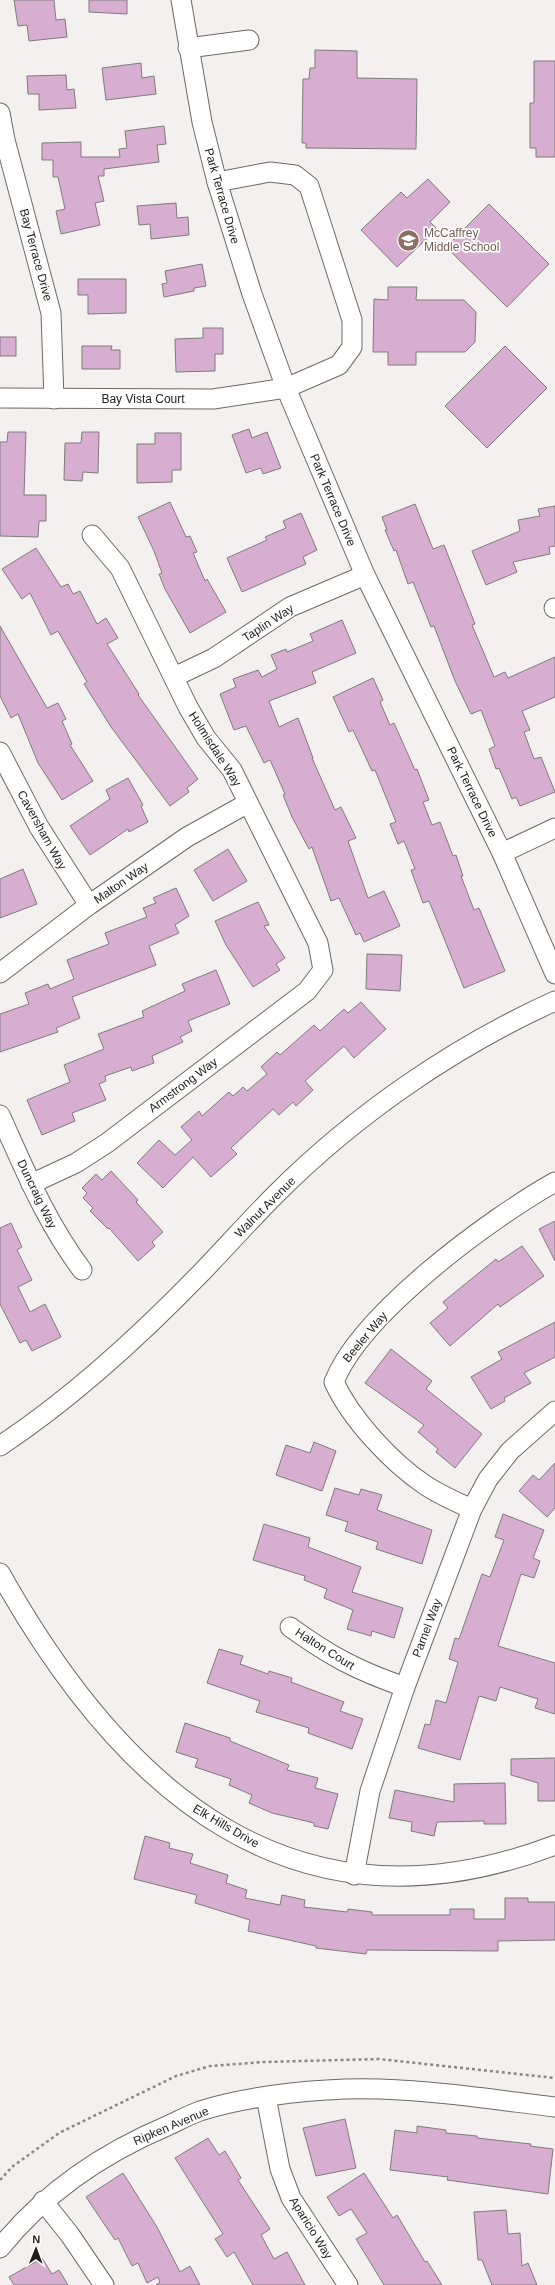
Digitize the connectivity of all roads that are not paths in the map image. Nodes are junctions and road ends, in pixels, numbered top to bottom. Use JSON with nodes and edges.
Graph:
{"nodes":[{"id":1,"x":181,"y":0,"type":"edge"},
{"id":2,"x":249,"y":40,"type":"dead end"},
{"id":3,"x":188,"y":48,"type":"junction"},
{"id":4,"x":0,"y":113,"type":"edge"},
{"id":5,"x":2,"y":141,"type":"edge"},
{"id":6,"x":217,"y":182,"type":"junction"},
{"id":7,"x":286,"y":388,"type":"junction"},
{"id":8,"x":0,"y":398,"type":"edge"},
{"id":9,"x":54,"y":398,"type":"junction"},
{"id":10,"x":92,"y":535,"type":"dead end"},
{"id":11,"x":365,"y":575,"type":"junction"},
{"id":12,"x":174,"y":677,"type":"junction"},
{"id":13,"x":0,"y":752,"type":"edge"},
{"id":14,"x":248,"y":803,"type":"junction"},
{"id":15,"x":555,"y":828,"type":"edge"},
{"id":16,"x":502,"y":852,"type":"junction"},
{"id":17,"x":89,"y":905,"type":"junction"},
{"id":18,"x":323,"y":970,"type":"joint"},
{"id":19,"x":0,"y":973,"type":"edge"},
{"id":20,"x":555,"y":974,"type":"edge"},
{"id":21,"x":555,"y":1001,"type":"edge"},
{"id":22,"x":0,"y":1114,"type":"edge"},
{"id":23,"x":555,"y":1182,"type":"edge"},
{"id":24,"x":31,"y":1184,"type":"junction"},
{"id":25,"x":82,"y":1270,"type":"dead end"},
{"id":26,"x":555,"y":1411,"type":"edge"},
{"id":27,"x":0,"y":1446,"type":"edge"},
{"id":28,"x":472,"y":1509,"type":"junction"},
{"id":29,"x":0,"y":1573,"type":"edge"},
{"id":30,"x":290,"y":1627,"type":"dead end"},
{"id":31,"x":405,"y":1687,"type":"junction"},
{"id":32,"x":555,"y":1845,"type":"edge"},
{"id":33,"x":354,"y":1875,"type":"junction"},
{"id":34,"x":266,"y":2097,"type":"junction"},
{"id":35,"x":555,"y":2107,"type":"edge"},
{"id":36,"x":43,"y":2202,"type":"junction"},
{"id":37,"x":0,"y":2248,"type":"edge"},
{"id":38,"x":104,"y":2285,"type":"edge"},
{"id":39,"x":348,"y":2285,"type":"edge"}],
"edges":[{"from":1,"to":3,"type":"street","name":"Park Terrace Drive"},
{"from":2,"to":3,"type":"street"},
{"from":3,"to":6,"type":"street","name":"Park Terrace Drive"},
{"from":4,"to":5,"type":"street","name":"Bay Terrace Drive"},
{"from":5,"to":9,"type":"street","name":"Bay Terrace Drive"},
{"from":6,"to":7,"type":"street","name":"Park Terrace Drive"},
{"from":6,"to":7,"type":"street","name":"Bay Vista Court"},
{"from":7,"to":9,"type":"street","name":"Bay Vista Court"},
{"from":7,"to":11,"type":"street","name":"Park Terrace Drive"},
{"from":8,"to":9,"type":"street","name":"Bay Vista Court"},
{"from":10,"to":12,"type":"street","name":"Holmisdale Way"},
{"from":11,"to":12,"type":"street","name":"Taplin Way"},
{"from":11,"to":16,"type":"street","name":"Park Terrace Drive"},
{"from":12,"to":14,"type":"street","name":"Holmisdale Way"},
{"from":13,"to":17,"type":"street","name":"Caversham Way"},
{"from":14,"to":17,"type":"street","name":"Malton Way"},
{"from":14,"to":18,"type":"street","name":"Holmisdale Way"},
{"from":15,"to":16,"type":"street"},
{"from":16,"to":20,"type":"street","name":"Park Terrace Drive"},
{"from":17,"to":19,"type":"street","name":"Malton Way"},
{"from":18,"to":24,"type":"street","name":"Armstrong Way"},
{"from":21,"to":27,"type":"street","name":"Walnut Avenue"},
{"from":22,"to":24,"type":"street","name":"Duncraig Way"},
{"from":23,"to":28,"type":"street","name":"Beeler Way"},
{"from":24,"to":25,"type":"street","name":"Duncraig Way"},
{"from":26,"to":28,"type":"street","name":"Parnel Way"},
{"from":28,"to":31,"type":"street","name":"Parnel Way"},
{"from":29,"to":33,"type":"street","name":"Elk Hills Drive"},
{"from":30,"to":31,"type":"street","name":"Halton Court"},
{"from":31,"to":33,"type":"street","name":"Parnel Way"},
{"from":32,"to":33,"type":"street","name":"Elk Hills Drive"},
{"from":34,"to":35,"type":"street","name":"Ripken Avenue"},
{"from":34,"to":36,"type":"street","name":"Ripken Avenue"},
{"from":34,"to":39,"type":"street","name":"Aparicio Way"},
{"from":36,"to":37,"type":"street","name":"Ripken Avenue"},
{"from":36,"to":38,"type":"street"}]}
